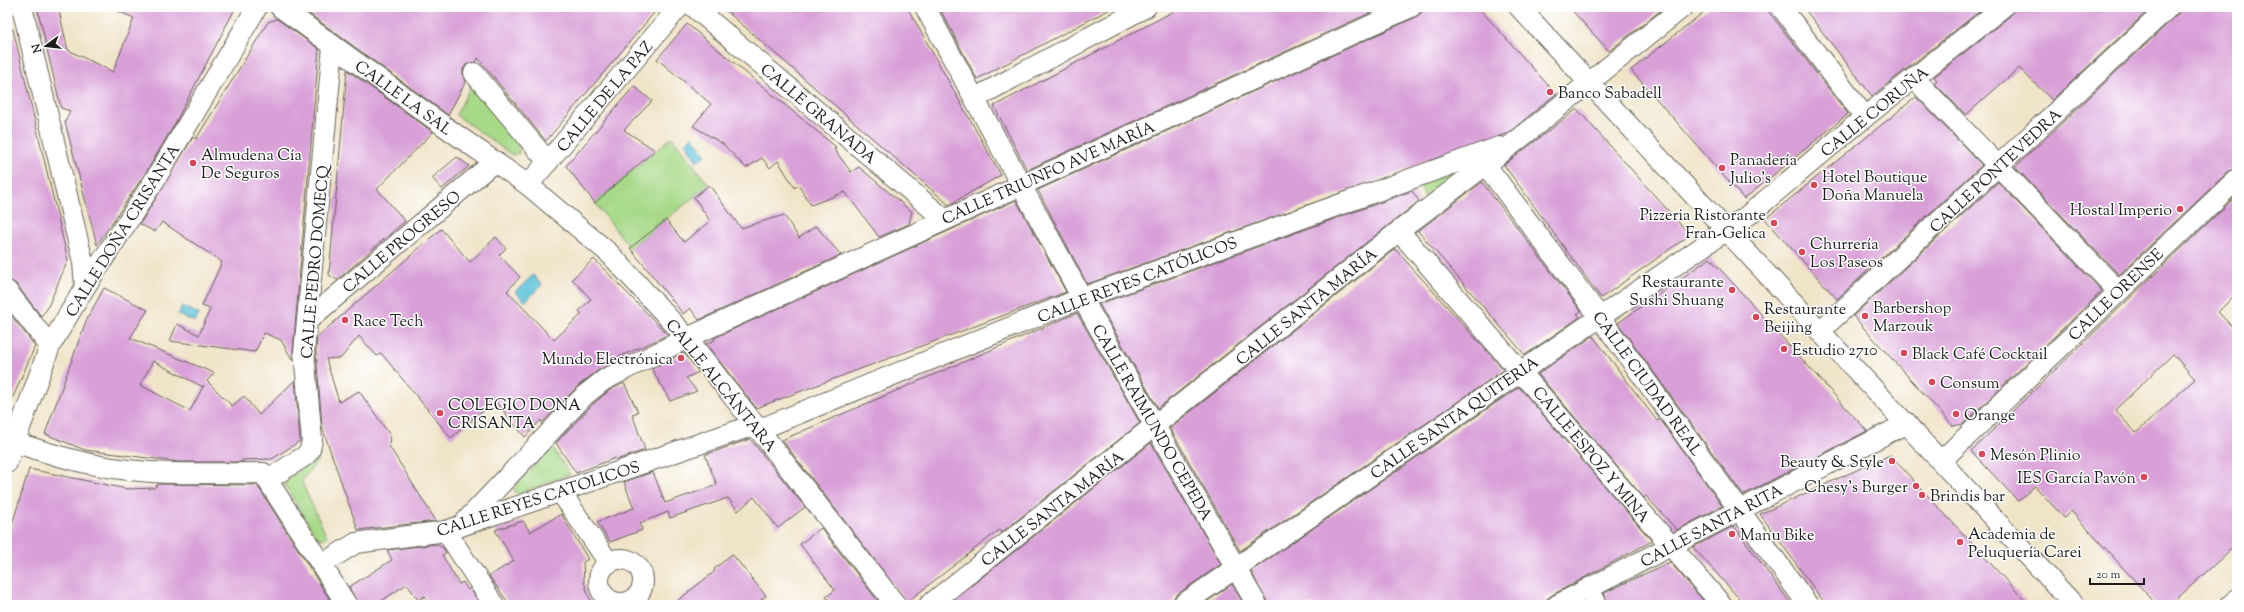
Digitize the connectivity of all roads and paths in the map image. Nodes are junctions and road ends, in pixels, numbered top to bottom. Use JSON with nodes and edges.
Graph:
{"nodes":[{"id":1,"x":257,"y":7,"type":"edge"},
{"id":2,"x":280,"y":7,"type":"edge"},
{"id":3,"x":679,"y":7,"type":"edge"},
{"id":4,"x":694,"y":7,"type":"edge"},
{"id":5,"x":925,"y":7,"type":"edge"},
{"id":6,"x":1146,"y":7,"type":"edge"},
{"id":7,"x":1411,"y":7,"type":"edge"},
{"id":8,"x":1519,"y":7,"type":"edge"},
{"id":9,"x":1683,"y":7,"type":"edge"},
{"id":10,"x":1781,"y":7,"type":"edge"},
{"id":11,"x":2003,"y":7,"type":"edge"},
{"id":12,"x":2169,"y":7,"type":"edge"},
{"id":13,"x":18,"y":10,"type":"edge"},
{"id":14,"x":333,"y":46,"type":"junction"},
{"id":15,"x":474,"y":73,"type":"dead end"},
{"id":16,"x":1914,"y":78,"type":"junction"},
{"id":17,"x":1589,"y":82,"type":"junction"},
{"id":18,"x":975,"y":98,"type":"junction"},
{"id":19,"x":1865,"y":117,"type":"junction"},
{"id":20,"x":1519,"y":139,"type":"junction"},
{"id":21,"x":495,"y":161,"type":"junction"},
{"id":22,"x":548,"y":162,"type":"junction"},
{"id":23,"x":1485,"y":164,"type":"junction"},
{"id":24,"x":2000,"y":166,"type":"junction"},
{"id":25,"x":2237,"y":179,"type":"edge"},
{"id":26,"x":1020,"y":184,"type":"junction"},
{"id":27,"x":528,"y":185,"type":"junction"},
{"id":28,"x":944,"y":219,"type":"junction"},
{"id":29,"x":1727,"y":229,"type":"junction"},
{"id":30,"x":1399,"y":231,"type":"junction"},
{"id":31,"x":85,"y":287,"type":"junction"},
{"id":32,"x":7,"y":291,"type":"edge"},
{"id":33,"x":2118,"y":291,"type":"junction"},
{"id":34,"x":1082,"y":298,"type":"junction"},
{"id":35,"x":1599,"y":316,"type":"junction"},
{"id":36,"x":307,"y":321,"type":"junction"},
{"id":37,"x":1820,"y":332,"type":"junction"},
{"id":38,"x":687,"y":338,"type":"junction"},
{"id":39,"x":50,"y":346,"type":"junction"},
{"id":40,"x":1520,"y":370,"type":"junction"},
{"id":41,"x":1907,"y":423,"type":"junction"},
{"id":42,"x":1155,"y":427,"type":"junction"},
{"id":43,"x":756,"y":428,"type":"junction"},
{"id":44,"x":13,"y":438,"type":"edge"},
{"id":45,"x":1942,"y":460,"type":"junction"},
{"id":46,"x":7,"y":463,"type":"edge"},
{"id":47,"x":265,"y":476,"type":"junction"},
{"id":48,"x":560,"y":491,"type":"junction"},
{"id":49,"x":1738,"y":510,"type":"junction"},
{"id":50,"x":454,"y":528,"type":"junction"},
{"id":51,"x":1670,"y":547,"type":"junction"},
{"id":52,"x":609,"y":563,"type":"junction"},
{"id":53,"x":322,"y":564,"type":"junction"},
{"id":54,"x":1237,"y":568,"type":"junction"},
{"id":55,"x":1593,"y":596,"type":"edge"},
{"id":56,"x":2237,"y":599,"type":"edge"},
{"id":57,"x":633,"y":602,"type":"edge"},
{"id":58,"x":347,"y":605,"type":"edge"},
{"id":59,"x":494,"y":605,"type":"edge"},
{"id":60,"x":896,"y":605,"type":"edge"},
{"id":61,"x":929,"y":605,"type":"edge"},
{"id":62,"x":1182,"y":605,"type":"edge"},
{"id":63,"x":1257,"y":605,"type":"edge"},
{"id":64,"x":1557,"y":605,"type":"edge"},
{"id":65,"x":1722,"y":605,"type":"edge"},
{"id":66,"x":1808,"y":605,"type":"edge"},
{"id":67,"x":2074,"y":605,"type":"edge"},
{"id":68,"x":2230,"y":605,"type":"edge"}],
"edges":[{"from":1,"to":31,"type":"street","name":"CALLE DOÑA CRISANTA"},
{"from":2,"to":14,"type":"street","name":"CALLE LA SAL"},
{"from":3,"to":22,"type":"street","name":"CALLE DE LA PAZ"},
{"from":4,"to":28,"type":"street","name":"CALLE GRANADA"},
{"from":5,"to":18,"type":"street","name":"CALLE RAIMUNDO CEPEDA"},
{"from":6,"to":18,"type":"street"},
{"from":7,"to":26,"type":"street","name":"CALLE TRIUNFO AVE MARÍA"},
{"from":8,"to":17,"type":"street"},
{"from":9,"to":17,"type":"street","name":"CALLE SANTA MARÍA"},
{"from":10,"to":19,"type":"street"},
{"from":11,"to":16,"type":"street","name":"CALLE CORUÑA"},
{"from":12,"to":24,"type":"street","name":"CALLE PONTEVEDRA"},
{"from":13,"to":31,"type":"street"},
{"from":14,"to":21,"type":"street","name":"CALLE LA SAL"},
{"from":14,"to":36,"type":"street","name":"CALLE PEDRO DOMECQ"},
{"from":15,"to":22,"type":"street"},
{"from":16,"to":19,"type":"street","name":"CALLE CORUÑA"},
{"from":16,"to":24,"type":"street"},
{"from":17,"to":20,"type":"street","name":"CALLE SANTA MARÍA"},
{"from":17,"to":29,"type":"street"},
{"from":18,"to":26,"type":"street","name":"CALLE RAIMUNDO CEPEDA"},
{"from":19,"to":29,"type":"street","name":"CALLE CORUÑA"},
{"from":20,"to":23,"type":"street","name":"CALLE SANTA MARÍA"},
{"from":20,"to":34,"type":"street","name":"CALLE REYES CATÓLICOS"},
{"from":21,"to":27,"type":"street","name":"CALLE LA SAL"},
{"from":21,"to":36,"type":"street","name":"CALLE PROGRESO"},
{"from":22,"to":27,"type":"street","name":"CALLE DE LA PAZ"},
{"from":23,"to":30,"type":"street","name":"CALLE SANTA MARÍA"},
{"from":23,"to":35,"type":"street","name":"CALLE CIUDAD REAL"},
{"from":24,"to":33,"type":"street"},
{"from":24,"to":37,"type":"street","name":"CALLE PONTEVEDRA"},
{"from":25,"to":33,"type":"street","name":"CALLE ORENSE"},
{"from":26,"to":28,"type":"street","name":"CALLE TRIUNFO AVE MARÍA"},
{"from":26,"to":34,"type":"street","name":"CALLE RAIMUNDO CEPEDA"},
{"from":27,"to":38,"type":"street","name":"CALLE ALCÁNTARA"},
{"from":28,"to":38,"type":"street","name":"CALLE TRIUNFO AVE MARÍA"},
{"from":29,"to":35,"type":"street","name":"CALLE SANTA QUITERIA"},
{"from":29,"to":37,"type":"street"},
{"from":30,"to":40,"type":"street","name":"CALLE ESPOZ Y MINA"},
{"from":30,"to":42,"type":"street","name":"CALLE SANTA MARÍA"},
{"from":31,"to":39,"type":"street","name":"CALLE DOÑA CRISANTA"},
{"from":32,"to":39,"type":"street"},
{"from":33,"to":45,"type":"street","name":"CALLE ORENSE"},
{"from":34,"to":42,"type":"street","name":"CALLE RAIMUNDO CEPEDA"},
{"from":34,"to":43,"type":"street","name":"CALLE REYES CATÓLICOS"},
{"from":35,"to":40,"type":"street","name":"CALLE SANTA QUITERIA"},
{"from":35,"to":49,"type":"street","name":"CALLE CIUDAD REAL"},
{"from":36,"to":47,"type":"street","name":"CALLE PEDRO DOMECQ"},
{"from":37,"to":41,"type":"street"},
{"from":38,"to":43,"type":"street","name":"CALLE ALCÁNTARA"},
{"from":38,"to":50,"type":"street","name":"CALLE TRIUNFO AVE MARÍA"},
{"from":39,"to":44,"type":"street","name":"CALLE DOÑA CRISANTA"},
{"from":40,"to":51,"type":"street","name":"CALLE ESPOZ Y MINA"},
{"from":40,"to":54,"type":"street","name":"CALLE SANTA QUITERIA"},
{"from":41,"to":45,"type":"street"},
{"from":41,"to":49,"type":"street","name":"CALLE SANTA RITA"},
{"from":42,"to":54,"type":"street","name":"CALLE RAIMUNDO CEPEDA"},
{"from":42,"to":61,"type":"street","name":"CALLE SANTA MARÍA"},
{"from":43,"to":48,"type":"street","name":"CALLE REYES CATOLICOS"},
{"from":43,"to":60,"type":"street","name":"CALLE ALCÁNTARA"},
{"from":44,"to":46,"type":"street","name":"CALLE DOÑA CRISANTA"},
{"from":44,"to":47,"type":"street"},
{"from":45,"to":67,"type":"street"},
{"from":47,"to":53,"type":"street"},
{"from":48,"to":50,"type":"street","name":"CALLE REYES CATOLICOS"},
{"from":48,"to":52,"type":"street"},
{"from":49,"to":51,"type":"street","name":"CALLE SANTA RITA"},
{"from":49,"to":66,"type":"street","name":"CALLE CIUDAD REAL"},
{"from":50,"to":53,"type":"street","name":"CALLE REYES CATOLICOS"},
{"from":50,"to":59,"type":"street"},
{"from":51,"to":55,"type":"street","name":"CALLE SANTA RITA"},
{"from":51,"to":65,"type":"street","name":"CALLE ESPOZ Y MINA"},
{"from":52,"to":57,"type":"street"},
{"from":52,"to":57,"type":"street"},
{"from":53,"to":58,"type":"street"},
{"from":54,"to":62,"type":"street","name":"CALLE SANTA QUITERIA"},
{"from":54,"to":63,"type":"street","name":"CALLE RAIMUNDO CEPEDA"},
{"from":55,"to":64,"type":"street","name":"CALLE SANTA RITA"},
{"from":56,"to":68,"type":"street"}]}
